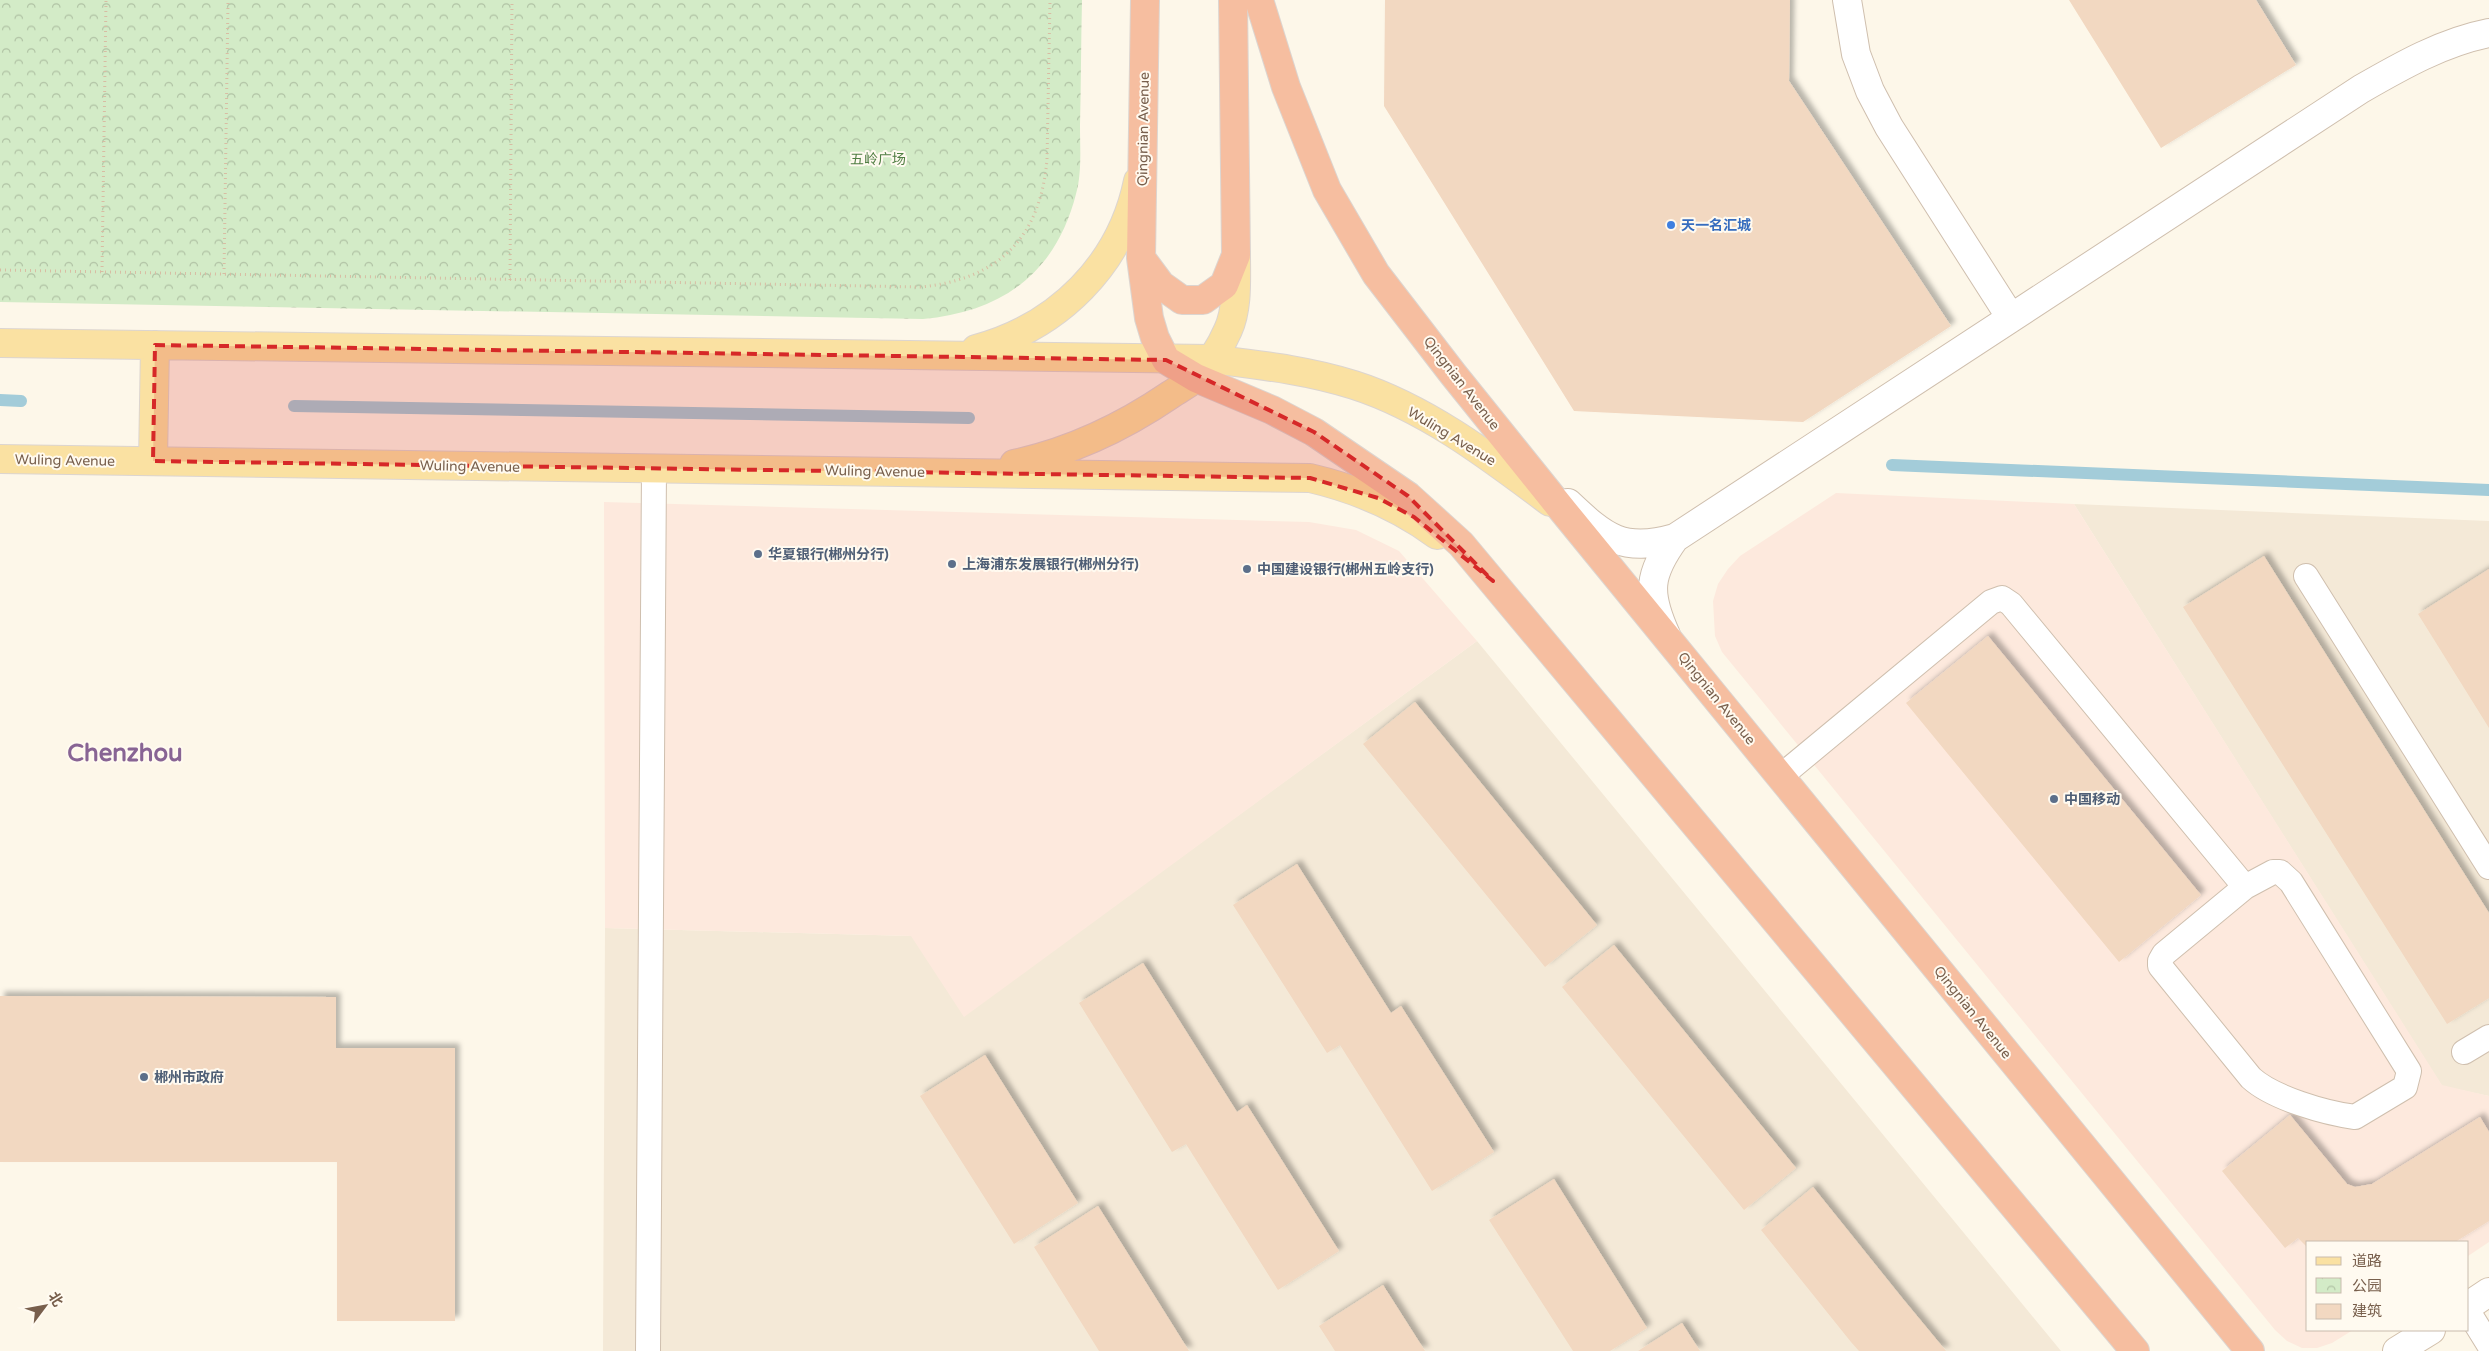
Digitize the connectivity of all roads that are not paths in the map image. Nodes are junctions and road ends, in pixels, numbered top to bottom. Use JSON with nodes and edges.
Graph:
{"nodes":[{"id":1,"x":1145,"y":0,"type":"edge"},
{"id":2,"x":1233,"y":0,"type":"edge"},
{"id":3,"x":1259,"y":0,"type":"edge"},
{"id":4,"x":1847,"y":0,"type":"edge"},
{"id":5,"x":2489,"y":33,"type":"edge"},
{"id":6,"x":1143,"y":130,"type":"junction"},
{"id":7,"x":1236,"y":255,"type":"junction"},
{"id":8,"x":1141,"y":258,"type":"junction"},
{"id":9,"x":2011,"y":318,"type":"junction"},
{"id":10,"x":0,"y":343,"type":"edge"},
{"id":11,"x":155,"y":345,"type":"junction"},
{"id":12,"x":930,"y":354,"type":"junction"},
{"id":13,"x":1166,"y":360,"type":"junction"},
{"id":14,"x":1203,"y":368,"type":"junction"},
{"id":15,"x":0,"y":459,"type":"edge"},
{"id":16,"x":153,"y":462,"type":"junction"},
{"id":17,"x":1528,"y":467,"type":"junction"},
{"id":18,"x":654,"y":468,"type":"junction"},
{"id":19,"x":941,"y":472,"type":"junction"},
{"id":20,"x":1564,"y":512,"type":"junction"},
{"id":21,"x":1675,"y":538,"type":"junction"},
{"id":22,"x":2306,"y":576,"type":"dead end"},
{"id":23,"x":1494,"y":581,"type":"junction"},
{"id":24,"x":1668,"y":638,"type":"junction"},
{"id":25,"x":1781,"y":776,"type":"junction"},
{"id":26,"x":2489,"y":866,"type":"edge"},
{"id":27,"x":2245,"y":887,"type":"junction"},
{"id":28,"x":2489,"y":1036,"type":"edge"},
{"id":29,"x":2464,"y":1052,"type":"dead end"},
{"id":30,"x":2489,"y":1292,"type":"edge"},
{"id":31,"x":2469,"y":1305,"type":"edge"},
{"id":32,"x":2469,"y":1313,"type":"edge"},
{"id":33,"x":2428,"y":1331,"type":"edge"},
{"id":34,"x":2489,"y":1345,"type":"edge"},
{"id":35,"x":648,"y":1351,"type":"edge"},
{"id":36,"x":2135,"y":1351,"type":"edge"},
{"id":37,"x":2250,"y":1351,"type":"edge"},
{"id":38,"x":2398,"y":1351,"type":"edge"}],
"edges":[{"from":1,"to":6,"type":"highway","name":"Qingnian Avenue"},
{"from":2,"to":7,"type":"highway"},
{"from":3,"to":17,"type":"highway","name":"Qingnian Avenue"},
{"from":4,"to":9,"type":"street"},
{"from":5,"to":9,"type":"street"},
{"from":6,"to":8,"type":"highway","name":"Qingnian Avenue"},
{"from":6,"to":12,"type":"main road"},
{"from":7,"to":8,"type":"highway"},
{"from":7,"to":14,"type":"main road","name":"Wuling Avenue"},
{"from":8,"to":13,"type":"highway","name":"Qingnian Avenue"},
{"from":9,"to":21,"type":"street"},
{"from":10,"to":11,"type":"main road"},
{"from":11,"to":12,"type":"main road"},
{"from":11,"to":16,"type":"main road"},
{"from":12,"to":13,"type":"main road"},
{"from":13,"to":14,"type":"highway"},
{"from":14,"to":19,"type":"main road","name":"Wuling Avenue"},
{"from":14,"to":20,"type":"main road","name":"Wuling Avenue"},
{"from":14,"to":23,"type":"highway"},
{"from":15,"to":16,"type":"main road","name":"Wuling Avenue"},
{"from":16,"to":18,"type":"main road","name":"Wuling Avenue"},
{"from":17,"to":20,"type":"highway","name":"Qingnian Avenue"},
{"from":17,"to":21,"type":"street"},
{"from":18,"to":19,"type":"main road","name":"Wuling Avenue"},
{"from":18,"to":35,"type":"lane"},
{"from":19,"to":23,"type":"main road","name":"Wuling Avenue"},
{"from":20,"to":24,"type":"highway","name":"Qingnian Avenue"},
{"from":21,"to":24,"type":"street"},
{"from":22,"to":26,"type":"lane"},
{"from":23,"to":36,"type":"highway"},
{"from":24,"to":25,"type":"highway","name":"Qingnian Avenue"},
{"from":25,"to":27,"type":"lane"},
{"from":25,"to":37,"type":"highway","name":"Qingnian Avenue"},
{"from":27,"to":27,"type":"lane"},
{"from":28,"to":29,"type":"lane"},
{"from":30,"to":31,"type":"street"},
{"from":32,"to":34,"type":"lane"},
{"from":33,"to":38,"type":"street"}]}
